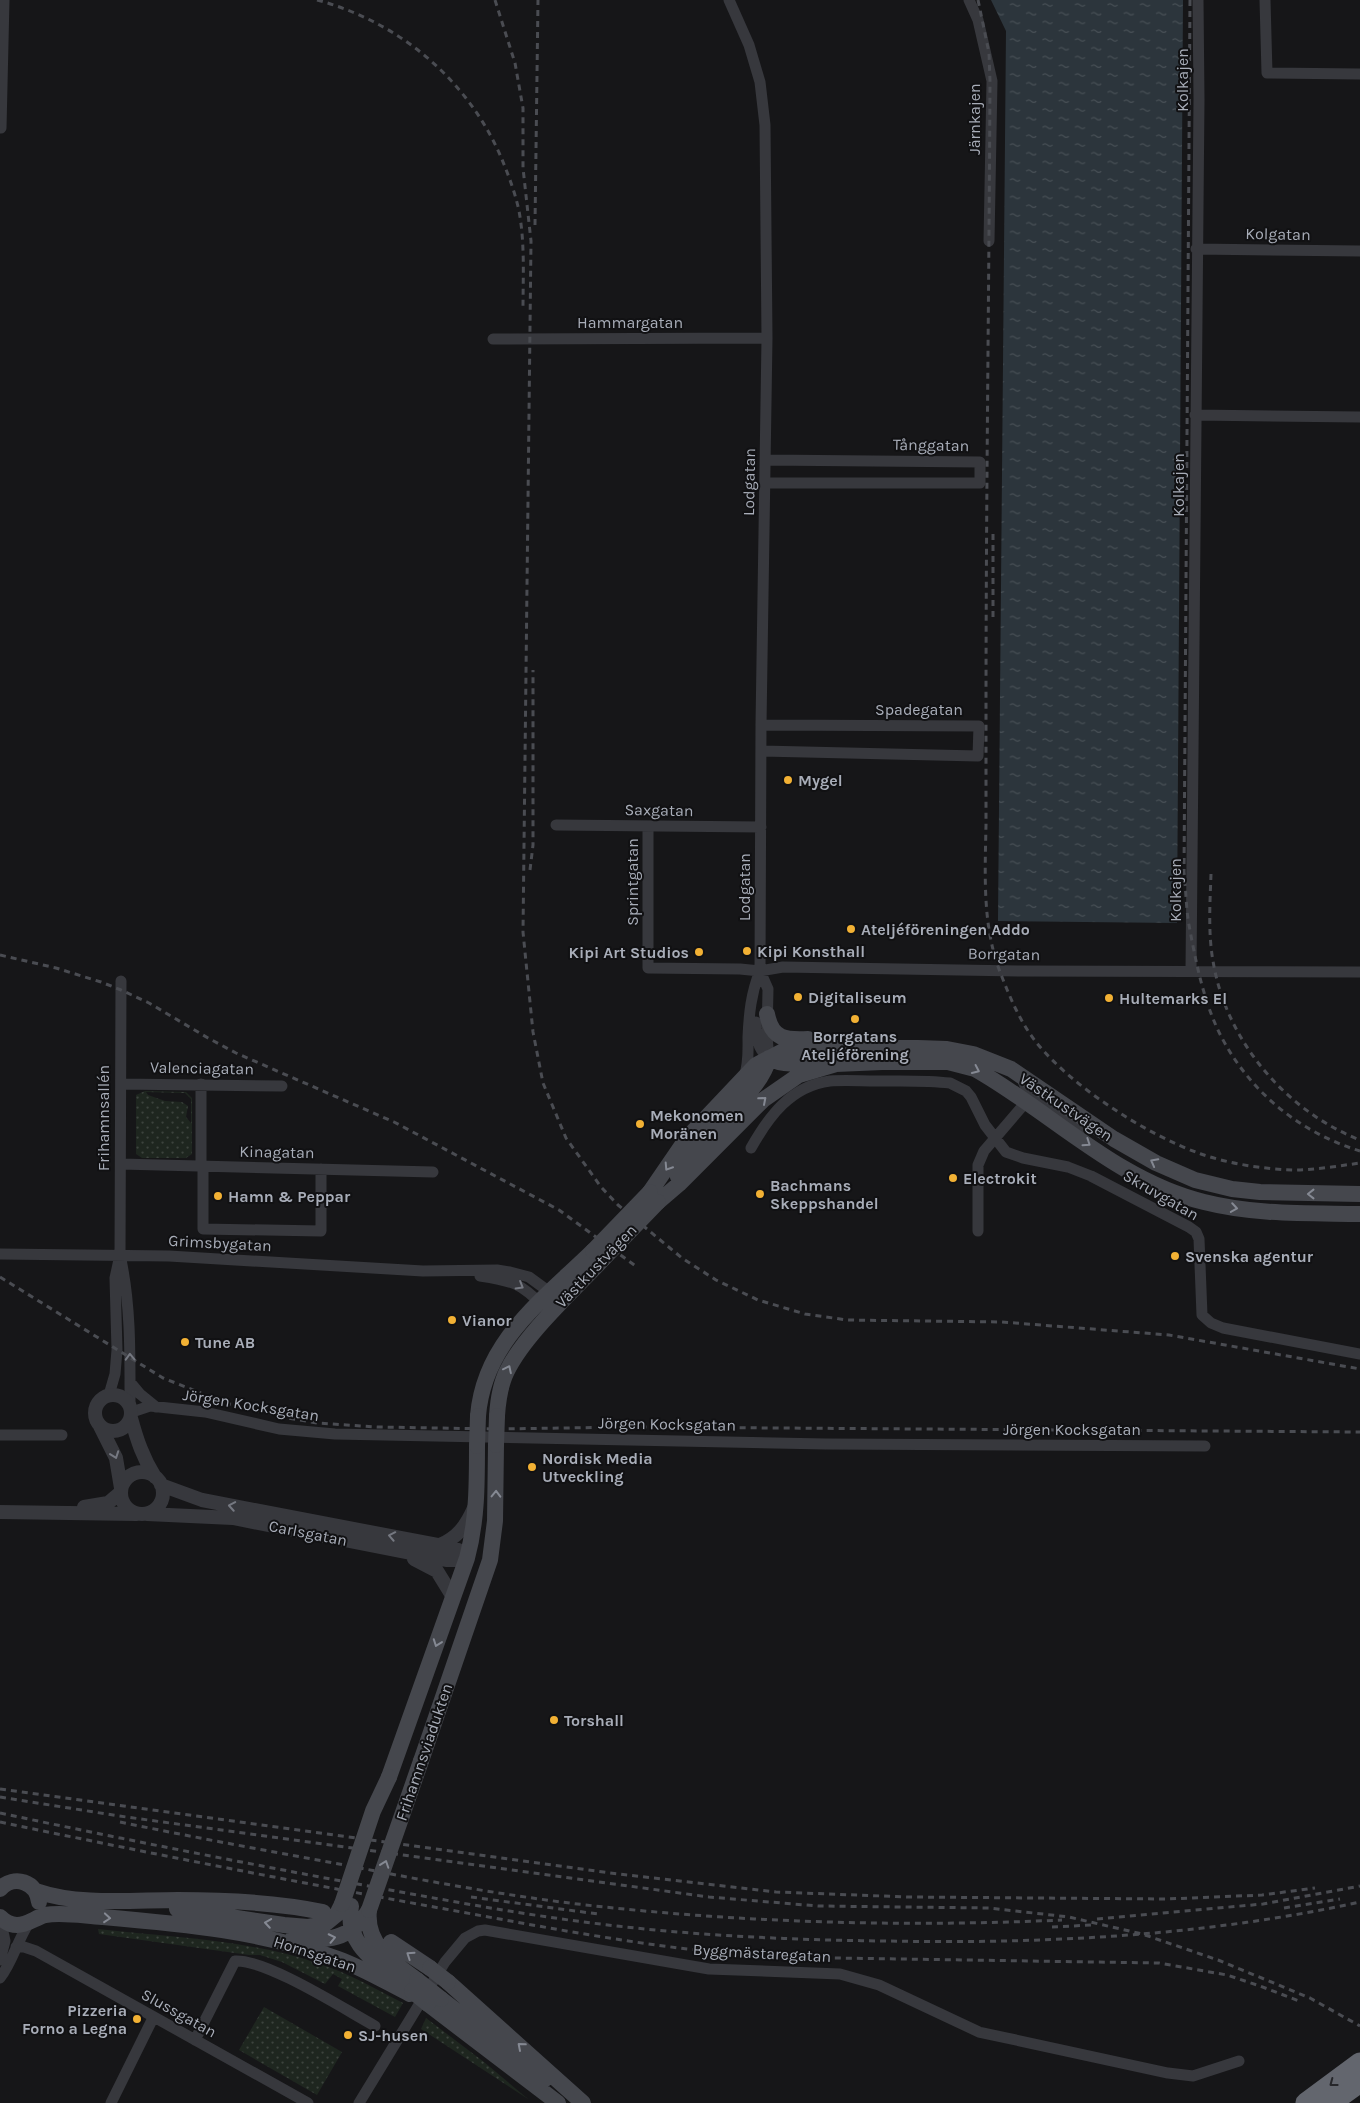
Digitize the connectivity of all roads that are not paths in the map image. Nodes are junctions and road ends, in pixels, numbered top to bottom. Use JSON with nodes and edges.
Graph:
{"nodes":[{"id":1,"x":4,"y":0,"type":"edge"},
{"id":2,"x":729,"y":0,"type":"edge"},
{"id":3,"x":969,"y":0,"type":"edge"},
{"id":4,"x":1198,"y":0,"type":"edge"},
{"id":5,"x":1265,"y":0,"type":"edge"},
{"id":6,"x":1360,"y":74,"type":"edge"},
{"id":7,"x":1,"y":128,"type":"edge"},
{"id":8,"x":989,"y":241,"type":"dead end"},
{"id":9,"x":1196,"y":249,"type":"junction"},
{"id":10,"x":1360,"y":251,"type":"edge"},
{"id":11,"x":767,"y":338,"type":"junction"},
{"id":12,"x":493,"y":339,"type":"dead end"},
{"id":13,"x":1195,"y":415,"type":"junction"},
{"id":14,"x":1360,"y":417,"type":"edge"},
{"id":15,"x":766,"y":460,"type":"junction"},
{"id":16,"x":765,"y":483,"type":"junction"},
{"id":17,"x":761,"y":725,"type":"junction"},
{"id":18,"x":761,"y":752,"type":"junction"},
{"id":19,"x":556,"y":825,"type":"dead end"},
{"id":20,"x":648,"y":826,"type":"junction"},
{"id":21,"x":761,"y":827,"type":"junction"},
{"id":22,"x":648,"y":968,"type":"joint"},
{"id":23,"x":1191,"y":970,"type":"junction"},
{"id":24,"x":760,"y":971,"type":"junction"},
{"id":25,"x":1360,"y":972,"type":"edge"},
{"id":26,"x":122,"y":981,"type":"dead end"},
{"id":27,"x":753,"y":988,"type":"junction"},
{"id":28,"x":767,"y":1014,"type":"junction"},
{"id":29,"x":769,"y":1058,"type":"junction"},
{"id":30,"x":989,"y":1059,"type":"junction"},
{"id":31,"x":882,"y":1062,"type":"junction"},
{"id":32,"x":744,"y":1077,"type":"junction"},
{"id":33,"x":1021,"y":1077,"type":"junction"},
{"id":34,"x":121,"y":1084,"type":"junction"},
{"id":35,"x":201,"y":1084,"type":"junction"},
{"id":36,"x":282,"y":1086,"type":"dead end"},
{"id":37,"x":1026,"y":1102,"type":"junction"},
{"id":38,"x":996,"y":1139,"type":"junction"},
{"id":39,"x":1114,"y":1139,"type":"junction"},
{"id":40,"x":751,"y":1148,"type":"dead end"},
{"id":41,"x":121,"y":1164,"type":"junction"},
{"id":42,"x":202,"y":1166,"type":"junction"},
{"id":43,"x":321,"y":1169,"type":"junction"},
{"id":44,"x":433,"y":1172,"type":"dead end"},
{"id":45,"x":1360,"y":1194,"type":"edge"},
{"id":46,"x":658,"y":1196,"type":"junction"},
{"id":47,"x":1360,"y":1214,"type":"edge"},
{"id":48,"x":978,"y":1231,"type":"dead end"},
{"id":49,"x":0,"y":1254,"type":"edge"},
{"id":50,"x":120,"y":1255,"type":"junction"},
{"id":51,"x":550,"y":1303,"type":"junction"},
{"id":52,"x":1360,"y":1354,"type":"edge"},
{"id":53,"x":130,"y":1382,"type":"junction"},
{"id":54,"x":109,"y":1395,"type":"junction"},
{"id":55,"x":156,"y":1407,"type":"junction"},
{"id":56,"x":131,"y":1412,"type":"junction"},
{"id":57,"x":99,"y":1426,"type":"junction"},
{"id":58,"x":0,"y":1435,"type":"edge"},
{"id":59,"x":62,"y":1435,"type":"dead end"},
{"id":60,"x":1205,"y":1446,"type":"dead end"},
{"id":61,"x":158,"y":1481,"type":"junction"},
{"id":62,"x":121,"y":1490,"type":"junction"},
{"id":63,"x":477,"y":1503,"type":"junction"},
{"id":64,"x":0,"y":1511,"type":"edge"},
{"id":65,"x":142,"y":1514,"type":"junction"},
{"id":66,"x":493,"y":1543,"type":"junction"},
{"id":67,"x":440,"y":1545,"type":"junction"},
{"id":68,"x":395,"y":1550,"type":"junction"},
{"id":69,"x":467,"y":1558,"type":"junction"},
{"id":70,"x":453,"y":1593,"type":"junction"},
{"id":71,"x":479,"y":1594,"type":"junction"},
{"id":72,"x":0,"y":1889,"type":"edge"},
{"id":73,"x":36,"y":1891,"type":"junction"},
{"id":74,"x":115,"y":1901,"type":"junction"},
{"id":75,"x":347,"y":1905,"type":"junction"},
{"id":76,"x":369,"y":1910,"type":"junction"},
{"id":77,"x":323,"y":1912,"type":"dead end"},
{"id":78,"x":0,"y":1918,"type":"edge"},
{"id":79,"x":30,"y":1921,"type":"junction"},
{"id":80,"x":352,"y":1930,"type":"junction"},
{"id":81,"x":249,"y":1934,"type":"junction"},
{"id":82,"x":391,"y":1942,"type":"dead end"},
{"id":83,"x":16,"y":1947,"type":"junction"},
{"id":84,"x":0,"y":1960,"type":"edge"},
{"id":85,"x":0,"y":1978,"type":"edge"},
{"id":86,"x":413,"y":1988,"type":"junction"},
{"id":87,"x":434,"y":2004,"type":"junction"},
{"id":88,"x":153,"y":2018,"type":"junction"},
{"id":89,"x":375,"y":2026,"type":"dead end"},
{"id":90,"x":195,"y":2040,"type":"junction"},
{"id":91,"x":1239,"y":2061,"type":"dead end"},
{"id":92,"x":1360,"y":2063,"type":"edge"},
{"id":93,"x":1360,"y":2082,"type":"edge"},
{"id":94,"x":111,"y":2103,"type":"edge"},
{"id":95,"x":308,"y":2103,"type":"edge"},
{"id":96,"x":359,"y":2103,"type":"edge"},
{"id":97,"x":558,"y":2103,"type":"edge"},
{"id":98,"x":583,"y":2103,"type":"edge"},
{"id":99,"x":1306,"y":2103,"type":"edge"},
{"id":100,"x":1331,"y":2103,"type":"edge"}],
"edges":[{"from":1,"to":7,"type":"street"},
{"from":2,"to":11,"type":"street","name":"Lodgatan"},
{"from":3,"to":8,"type":"street","name":"Järnkajen"},
{"from":4,"to":9,"type":"street","name":"Kolkajen"},
{"from":5,"to":6,"type":"street"},
{"from":9,"to":10,"type":"street","name":"Kolgatan"},
{"from":9,"to":13,"type":"street","name":"Kolkajen"},
{"from":11,"to":12,"type":"street","name":"Hammargatan"},
{"from":11,"to":15,"type":"street","name":"Lodgatan"},
{"from":13,"to":14,"type":"street"},
{"from":13,"to":23,"type":"street","name":"Kolkajen"},
{"from":15,"to":16,"type":"street","name":"Lodgatan"},
{"from":15,"to":16,"type":"street","name":"Tånggatan"},
{"from":16,"to":17,"type":"street","name":"Lodgatan"},
{"from":17,"to":18,"type":"street","name":"Lodgatan"},
{"from":17,"to":18,"type":"street","name":"Spadegatan"},
{"from":18,"to":21,"type":"street","name":"Lodgatan"},
{"from":19,"to":20,"type":"street","name":"Saxgatan"},
{"from":20,"to":21,"type":"street","name":"Saxgatan"},
{"from":20,"to":22,"type":"street","name":"Sprintgatan"},
{"from":21,"to":24,"type":"street","name":"Lodgatan"},
{"from":22,"to":24,"type":"street","name":"Borrgatan"},
{"from":23,"to":24,"type":"street","name":"Borrgatan"},
{"from":23,"to":25,"type":"street","name":"Borrgatan"},
{"from":24,"to":27,"type":"street","name":"Lodgatan"},
{"from":24,"to":28,"type":"street","name":"Lodgatan"},
{"from":26,"to":34,"type":"street","name":"Frihamnsallén"},
{"from":27,"to":29,"type":"street"},
{"from":27,"to":32,"type":"street","name":"Lodgatan"},
{"from":28,"to":29,"type":"street","name":"Lodgatan"},
{"from":28,"to":30,"type":"main road"},
{"from":29,"to":30,"type":"main road","name":"Västkustvägen"},
{"from":29,"to":31,"type":"main road","name":"Västkustvägen"},
{"from":29,"to":32,"type":"main road","name":"Västkustvägen"},
{"from":29,"to":46,"type":"main road"},
{"from":30,"to":33,"type":"main road","name":"Västkustvägen"},
{"from":31,"to":37,"type":"main road","name":"Västkustvägen","one_way":true},
{"from":46,"to":31,"type":"main road","name":"Västkustvägen","one_way":true},
{"from":32,"to":46,"type":"main road","name":"Västkustvägen","one_way":true},
{"from":33,"to":37,"type":"street"},
{"from":33,"to":39,"type":"main road","name":"Västkustvägen"},
{"from":34,"to":35,"type":"street","name":"Valenciagatan"},
{"from":34,"to":41,"type":"street","name":"Frihamnsallén"},
{"from":35,"to":36,"type":"street","name":"Valenciagatan"},
{"from":35,"to":42,"type":"street"},
{"from":37,"to":38,"type":"street"},
{"from":37,"to":39,"type":"street"},
{"from":37,"to":47,"type":"main road","name":"Västkustvägen","one_way":true},
{"from":38,"to":40,"type":"street"},
{"from":38,"to":48,"type":"street"},
{"from":38,"to":52,"type":"street","name":"Skruvgatan"},
{"from":45,"to":39,"type":"main road","name":"Västkustvägen","one_way":true},
{"from":41,"to":42,"type":"street","name":"Kinagatan"},
{"from":41,"to":50,"type":"street","name":"Frihamnsallén"},
{"from":42,"to":43,"type":"street","name":"Kinagatan"},
{"from":42,"to":43,"type":"street"},
{"from":43,"to":44,"type":"street","name":"Kinagatan"},
{"from":46,"to":51,"type":"main road","name":"Västkustvägen","bridge":true},
{"from":49,"to":50,"type":"street","name":"Grimsbygatan"},
{"from":50,"to":51,"type":"street","name":"Grimsbygatan"},
{"from":53,"to":50,"type":"street","name":"Frihamnsallén","one_way":true},
{"from":50,"to":54,"type":"street","name":"Frihamnsallén"},
{"from":51,"to":63,"type":"main road","name":"Västkustvägen","bridge":true},
{"from":66,"to":51,"type":"main road","name":"Västkustvägen","one_way":true,"bridge":true},
{"from":53,"to":55,"type":"street"},
{"from":53,"to":56,"type":"street","name":"Frihamnsallén"},
{"from":54,"to":56,"type":"street"},
{"from":54,"to":57,"type":"street"},
{"from":55,"to":56,"type":"street","name":"Jörgen Kocksgatan"},
{"from":55,"to":60,"type":"street","name":"Jörgen Kocksgatan"},
{"from":56,"to":57,"type":"street"},
{"from":56,"to":61,"type":"street","name":"Frihamnsallén"},
{"from":57,"to":62,"type":"street","one_way":true},
{"from":58,"to":59,"type":"street"},
{"from":61,"to":62,"type":"street"},
{"from":61,"to":65,"type":"street"},
{"from":67,"to":61,"type":"street","name":"Carlsgatan","one_way":true},
{"from":62,"to":64,"type":"street","name":"Carlsgatan"},
{"from":62,"to":65,"type":"street"},
{"from":63,"to":67,"type":"street"},
{"from":63,"to":69,"type":"main road","name":"Frihamnsviadukten"},
{"from":64,"to":65,"type":"street","name":"Carlsgatan"},
{"from":65,"to":68,"type":"street","name":"Carlsgatan"},
{"from":66,"to":69,"type":"main road","name":"Carlsgatan"},
{"from":66,"to":71,"type":"main road","name":"Västkustvägen"},
{"from":67,"to":69,"type":"street","name":"Carlsgatan"},
{"from":68,"to":69,"type":"street","name":"Carlsgatan"},
{"from":68,"to":70,"type":"street"},
{"from":69,"to":70,"type":"main road","name":"Frihamnsviadukten"},
{"from":69,"to":71,"type":"main road"},
{"from":70,"to":75,"type":"main road","name":"Frihamnsviadukten","one_way":true,"bridge":true},
{"from":76,"to":71,"type":"main road","name":"Frihamnsviadukten","one_way":true,"bridge":true},
{"from":72,"to":73,"type":"main road"},
{"from":73,"to":74,"type":"main road"},
{"from":73,"to":79,"type":"main road"},
{"from":75,"to":74,"type":"main road","name":"Frihamnsviadukten","one_way":true},
{"from":74,"to":77,"type":"main road"},
{"from":75,"to":80,"type":"main road","name":"Frihamnsviadukten"},
{"from":76,"to":80,"type":"main road","name":"Frihamnsviadukten"},
{"from":76,"to":86,"type":"main road","name":"Frihamnsviadukten"},
{"from":78,"to":79,"type":"main road","name":"Hornsgatan"},
{"from":78,"to":84,"type":"street"},
{"from":79,"to":81,"type":"main road","name":"Hornsgatan","one_way":true},
{"from":79,"to":83,"type":"street"},
{"from":81,"to":80,"type":"main road","name":"Frihamnsviadukten","one_way":true},
{"from":80,"to":86,"type":"main road","name":"Frihamnsviadukten"},
{"from":81,"to":86,"type":"main road","name":"Hornsgatan"},
{"from":98,"to":82,"type":"main road","one_way":true,"bridge":true},
{"from":83,"to":85,"type":"street"},
{"from":83,"to":88,"type":"street","name":"Slussgatan"},
{"from":86,"to":87,"type":"main road","name":"Frihamnsviadukten","bridge":true},
{"from":87,"to":97,"type":"main road"},
{"from":87,"to":98,"type":"main road","name":"Frihamnsviadukten"},
{"from":88,"to":90,"type":"street","name":"Slussgatan"},
{"from":88,"to":94,"type":"street"},
{"from":89,"to":90,"type":"street"},
{"from":90,"to":95,"type":"street","name":"Slussgatan"},
{"from":91,"to":96,"type":"street","name":"Byggmästaregatan"},
{"from":92,"to":99,"type":"highway","one_way":true},
{"from":93,"to":100,"type":"highway"}]}
